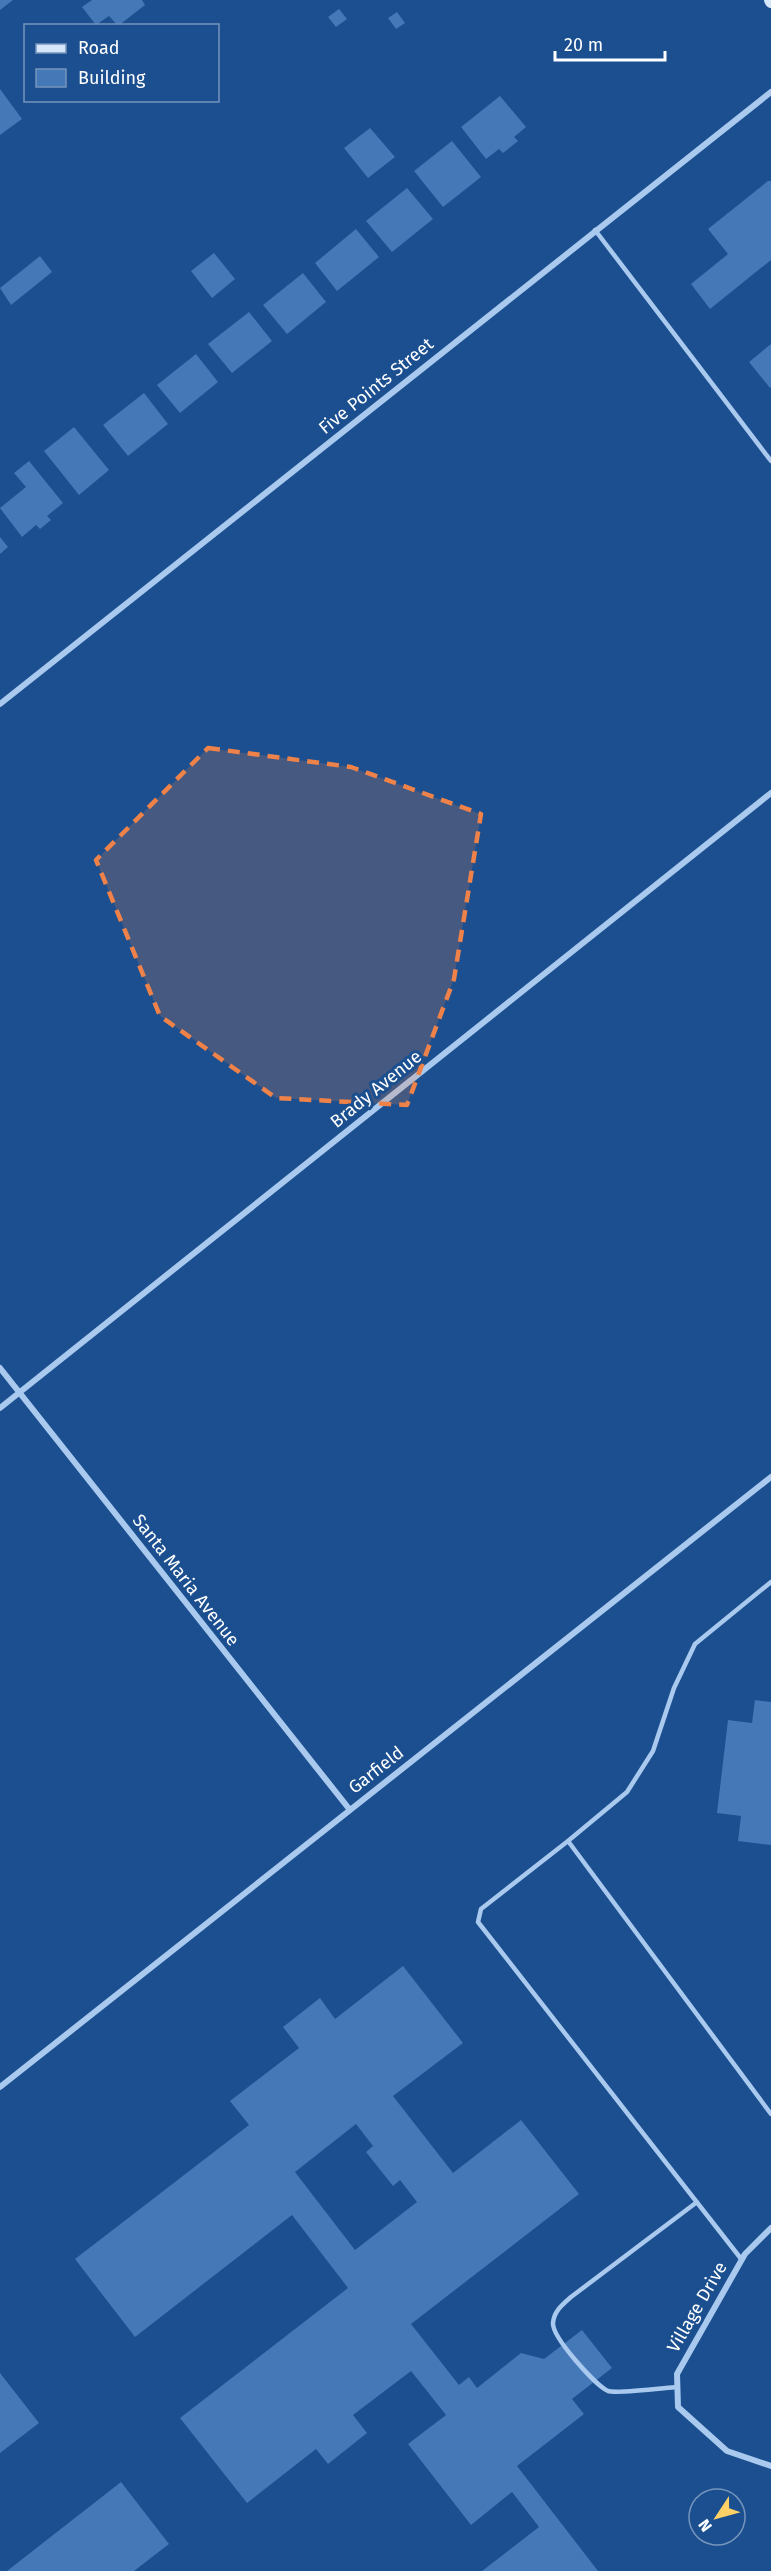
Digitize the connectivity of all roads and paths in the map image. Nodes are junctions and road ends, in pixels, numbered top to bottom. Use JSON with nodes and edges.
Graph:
{"nodes":[{"id":1,"x":771,"y":92,"type":"edge"},
{"id":2,"x":595,"y":230,"type":"junction"},
{"id":3,"x":771,"y":461,"type":"edge"},
{"id":4,"x":0,"y":704,"type":"edge"},
{"id":5,"x":771,"y":793,"type":"edge"},
{"id":6,"x":0,"y":1368,"type":"edge"},
{"id":7,"x":19,"y":1393,"type":"junction"},
{"id":8,"x":0,"y":1407,"type":"edge"},
{"id":9,"x":771,"y":1477,"type":"edge"},
{"id":10,"x":771,"y":1582,"type":"edge"},
{"id":11,"x":350,"y":1810,"type":"junction"},
{"id":12,"x":568,"y":1841,"type":"junction"},
{"id":13,"x":0,"y":2087,"type":"edge"},
{"id":14,"x":771,"y":2114,"type":"edge"},
{"id":15,"x":697,"y":2202,"type":"junction"},
{"id":16,"x":771,"y":2228,"type":"edge"},
{"id":17,"x":742,"y":2260,"type":"junction"},
{"id":18,"x":677,"y":2387,"type":"junction"},
{"id":19,"x":771,"y":2466,"type":"edge"}],
"edges":[{"from":1,"to":2,"type":"street","name":"Five Points Street"},
{"from":2,"to":3,"type":"lane"},
{"from":2,"to":4,"type":"street","name":"Five Points Street"},
{"from":5,"to":7,"type":"street","name":"Brady Avenue"},
{"from":6,"to":7,"type":"street","name":"Santa Maria Avenue"},
{"from":7,"to":8,"type":"street","name":"Brady Avenue"},
{"from":7,"to":11,"type":"street","name":"Santa Maria Avenue"},
{"from":9,"to":11,"type":"street","name":"Garfield"},
{"from":10,"to":12,"type":"lane"},
{"from":11,"to":13,"type":"street","name":"Garfield"},
{"from":12,"to":14,"type":"lane"},
{"from":12,"to":15,"type":"lane"},
{"from":15,"to":17,"type":"lane"},
{"from":15,"to":18,"type":"lane"},
{"from":16,"to":17,"type":"street","name":"Village Drive"},
{"from":17,"to":18,"type":"street","name":"Village Drive"},
{"from":18,"to":19,"type":"street"}]}
